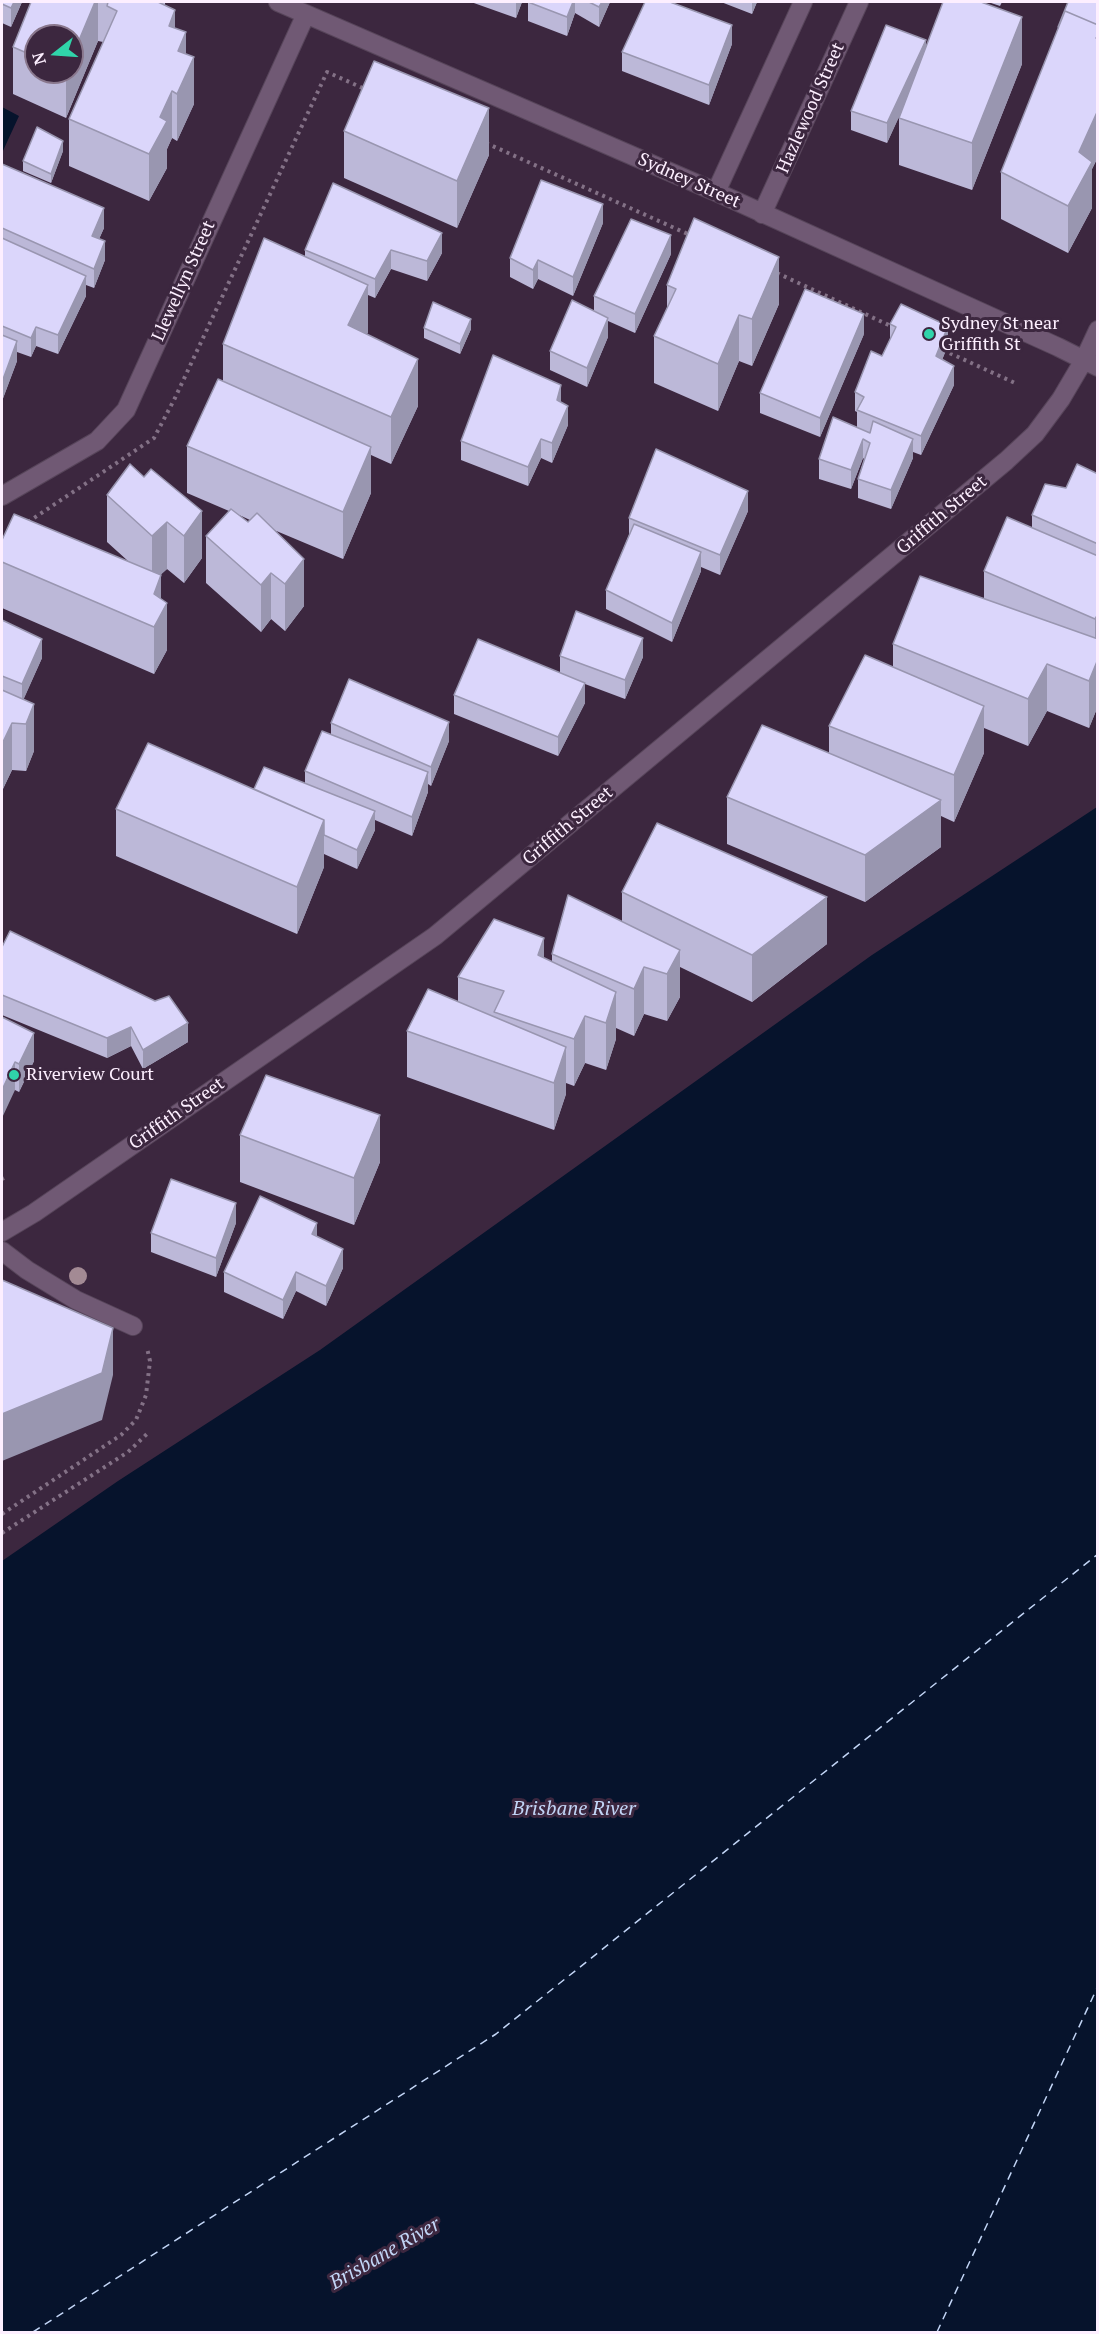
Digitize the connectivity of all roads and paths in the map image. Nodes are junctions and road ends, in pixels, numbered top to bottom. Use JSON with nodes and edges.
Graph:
{"nodes":[{"id":1,"x":278,"y":2,"type":"edge"},
{"id":2,"x":803,"y":2,"type":"edge"},
{"id":3,"x":859,"y":2,"type":"edge"},
{"id":4,"x":306,"y":14,"type":"junction"},
{"id":5,"x":370,"y":91,"type":"edge"},
{"id":6,"x":478,"y":140,"type":"edge"},
{"id":7,"x":716,"y":192,"type":"junction"},
{"id":8,"x":762,"y":214,"type":"junction"},
{"id":9,"x":694,"y":237,"type":"edge"},
{"id":10,"x":770,"y":270,"type":"edge"},
{"id":11,"x":898,"y":329,"type":"edge"},
{"id":12,"x":1098,"y":330,"type":"edge"},
{"id":13,"x":941,"y":349,"type":"edge"},
{"id":14,"x":1091,"y":364,"type":"edge"},
{"id":15,"x":1015,"y":383,"type":"dead end"},
{"id":16,"x":2,"y":496,"type":"edge"},
{"id":17,"x":20,"y":527,"type":"edge"},
{"id":18,"x":2,"y":1232,"type":"edge"},
{"id":19,"x":2,"y":1251,"type":"edge"},
{"id":20,"x":133,"y":1326,"type":"joint"},
{"id":21,"x":149,"y":1432,"type":"dead end"},
{"id":22,"x":2,"y":1514,"type":"edge"},
{"id":23,"x":2,"y":1533,"type":"edge"}],
"edges":[{"from":1,"to":4,"type":"street","name":"Sydney Street"},
{"from":2,"to":7,"type":"street"},
{"from":3,"to":8,"type":"street","name":"Hazlewood Street"},
{"from":4,"to":7,"type":"street","name":"Sydney Street"},
{"from":4,"to":16,"type":"street","name":"Llewellyn Street"},
{"from":5,"to":17,"type":"path"},
{"from":6,"to":9,"type":"path"},
{"from":7,"to":8,"type":"street","name":"Sydney Street"},
{"from":8,"to":14,"type":"street","name":"Sydney Street"},
{"from":10,"to":11,"type":"path"},
{"from":12,"to":14,"type":"street","name":"Griffith Street"},
{"from":13,"to":15,"type":"path"},
{"from":14,"to":18,"type":"street","name":"Griffith Street"},
{"from":19,"to":20,"type":"street"},
{"from":20,"to":22,"type":"path"},
{"from":21,"to":23,"type":"path"}]}
